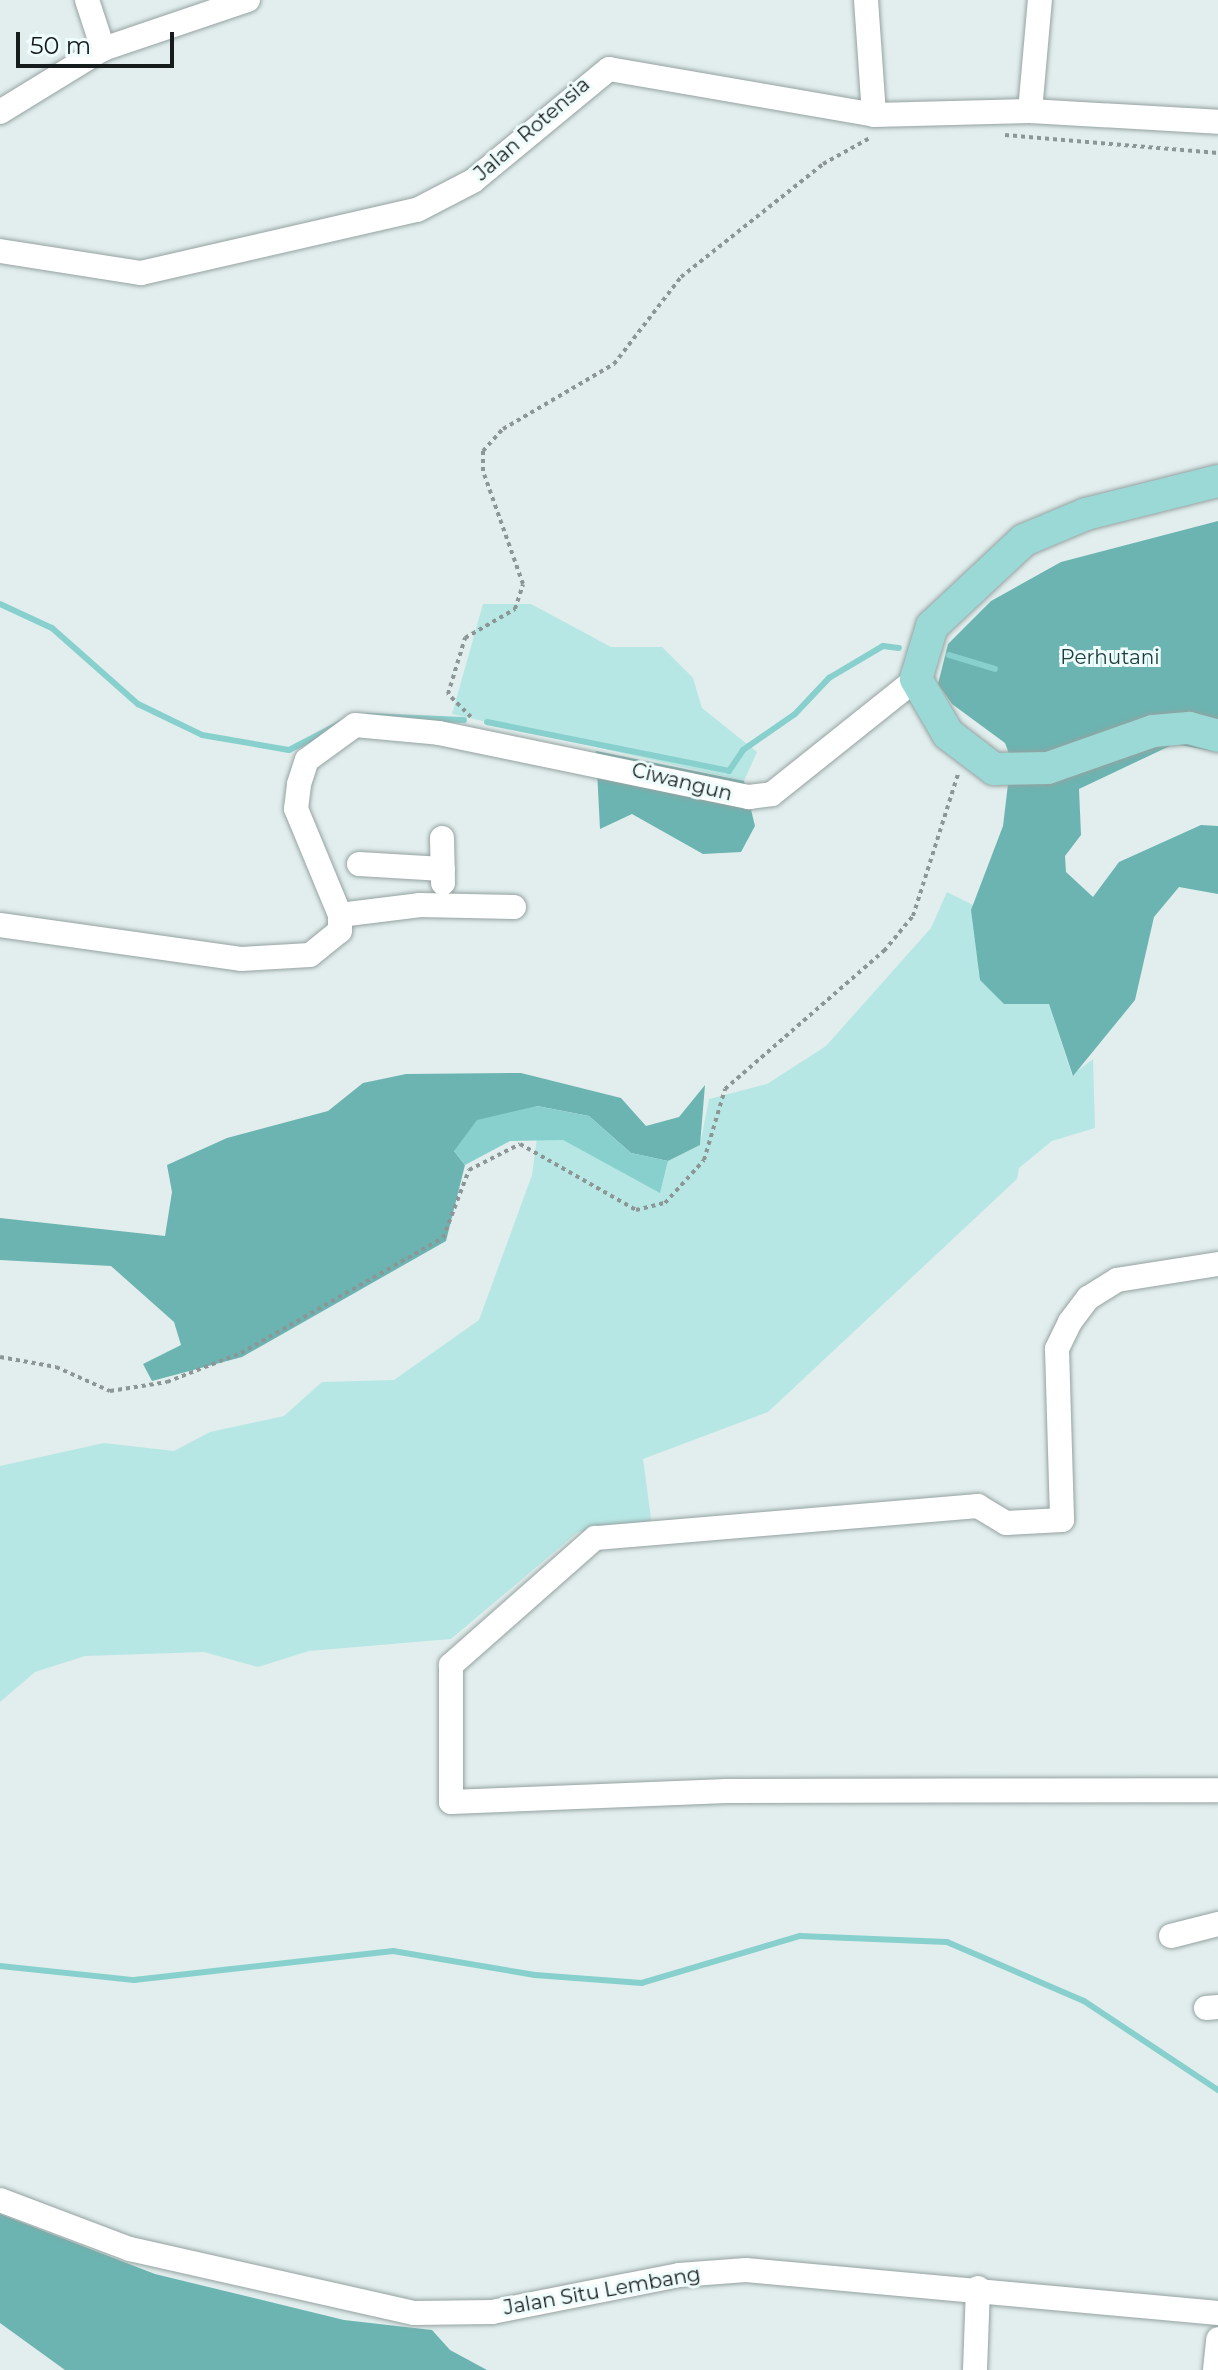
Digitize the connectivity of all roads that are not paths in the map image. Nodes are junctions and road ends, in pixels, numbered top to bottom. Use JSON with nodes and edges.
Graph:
{"nodes":[{"id":1,"x":87,"y":0,"type":"edge"},
{"id":2,"x":248,"y":0,"type":"edge"},
{"id":3,"x":866,"y":0,"type":"edge"},
{"id":4,"x":1040,"y":0,"type":"edge"},
{"id":5,"x":103,"y":49,"type":"junction"},
{"id":6,"x":1030,"y":111,"type":"junction"},
{"id":7,"x":0,"y":112,"type":"edge"},
{"id":8,"x":1218,"y":122,"type":"edge"},
{"id":9,"x":876,"y":124,"type":"junction"},
{"id":10,"x":0,"y":251,"type":"edge"},
{"id":11,"x":1218,"y":481,"type":"edge"},
{"id":12,"x":916,"y":679,"type":"junction"},
{"id":13,"x":1218,"y":736,"type":"edge"},
{"id":14,"x":442,"y":838,"type":"dead end"},
{"id":15,"x":359,"y":864,"type":"dead end"},
{"id":16,"x":443,"y":869,"type":"junction"},
{"id":17,"x":444,"y":905,"type":"junction"},
{"id":18,"x":514,"y":907,"type":"dead end"},
{"id":19,"x":340,"y":915,"type":"junction"},
{"id":20,"x":0,"y":925,"type":"edge"},
{"id":21,"x":1218,"y":1264,"type":"edge"},
{"id":22,"x":1218,"y":1790,"type":"edge"},
{"id":23,"x":1218,"y":1924,"type":"edge"},
{"id":24,"x":1171,"y":1936,"type":"dead end"},
{"id":25,"x":0,"y":2200,"type":"edge"},
{"id":26,"x":978,"y":2288,"type":"junction"},
{"id":27,"x":1218,"y":2313,"type":"edge"},
{"id":28,"x":1218,"y":2339,"type":"edge"},
{"id":29,"x":975,"y":2370,"type":"edge"},
{"id":30,"x":1215,"y":2370,"type":"edge"}],
"edges":[{"from":1,"to":5,"type":"street"},
{"from":2,"to":5,"type":"street"},
{"from":3,"to":9,"type":"street"},
{"from":4,"to":6,"type":"street"},
{"from":5,"to":7,"type":"street"},
{"from":6,"to":8,"type":"street","name":"Jalan Rotensia"},
{"from":6,"to":9,"type":"street","name":"Jalan Rotensia"},
{"from":9,"to":10,"type":"street","name":"Jalan Rotensia"},
{"from":11,"to":12,"type":"main road"},
{"from":12,"to":13,"type":"main road"},
{"from":12,"to":19,"type":"street","name":"Ciwangun"},
{"from":14,"to":16,"type":"street"},
{"from":15,"to":16,"type":"street"},
{"from":16,"to":17,"type":"street"},
{"from":17,"to":18,"type":"street"},
{"from":17,"to":19,"type":"street"},
{"from":19,"to":20,"type":"street"},
{"from":21,"to":22,"type":"street"},
{"from":23,"to":24,"type":"street"},
{"from":25,"to":26,"type":"street","name":"Jalan Situ Lembang"},
{"from":26,"to":27,"type":"street","name":"Jalan Situ Lembang"},
{"from":26,"to":29,"type":"street"},
{"from":28,"to":30,"type":"street"}]}
